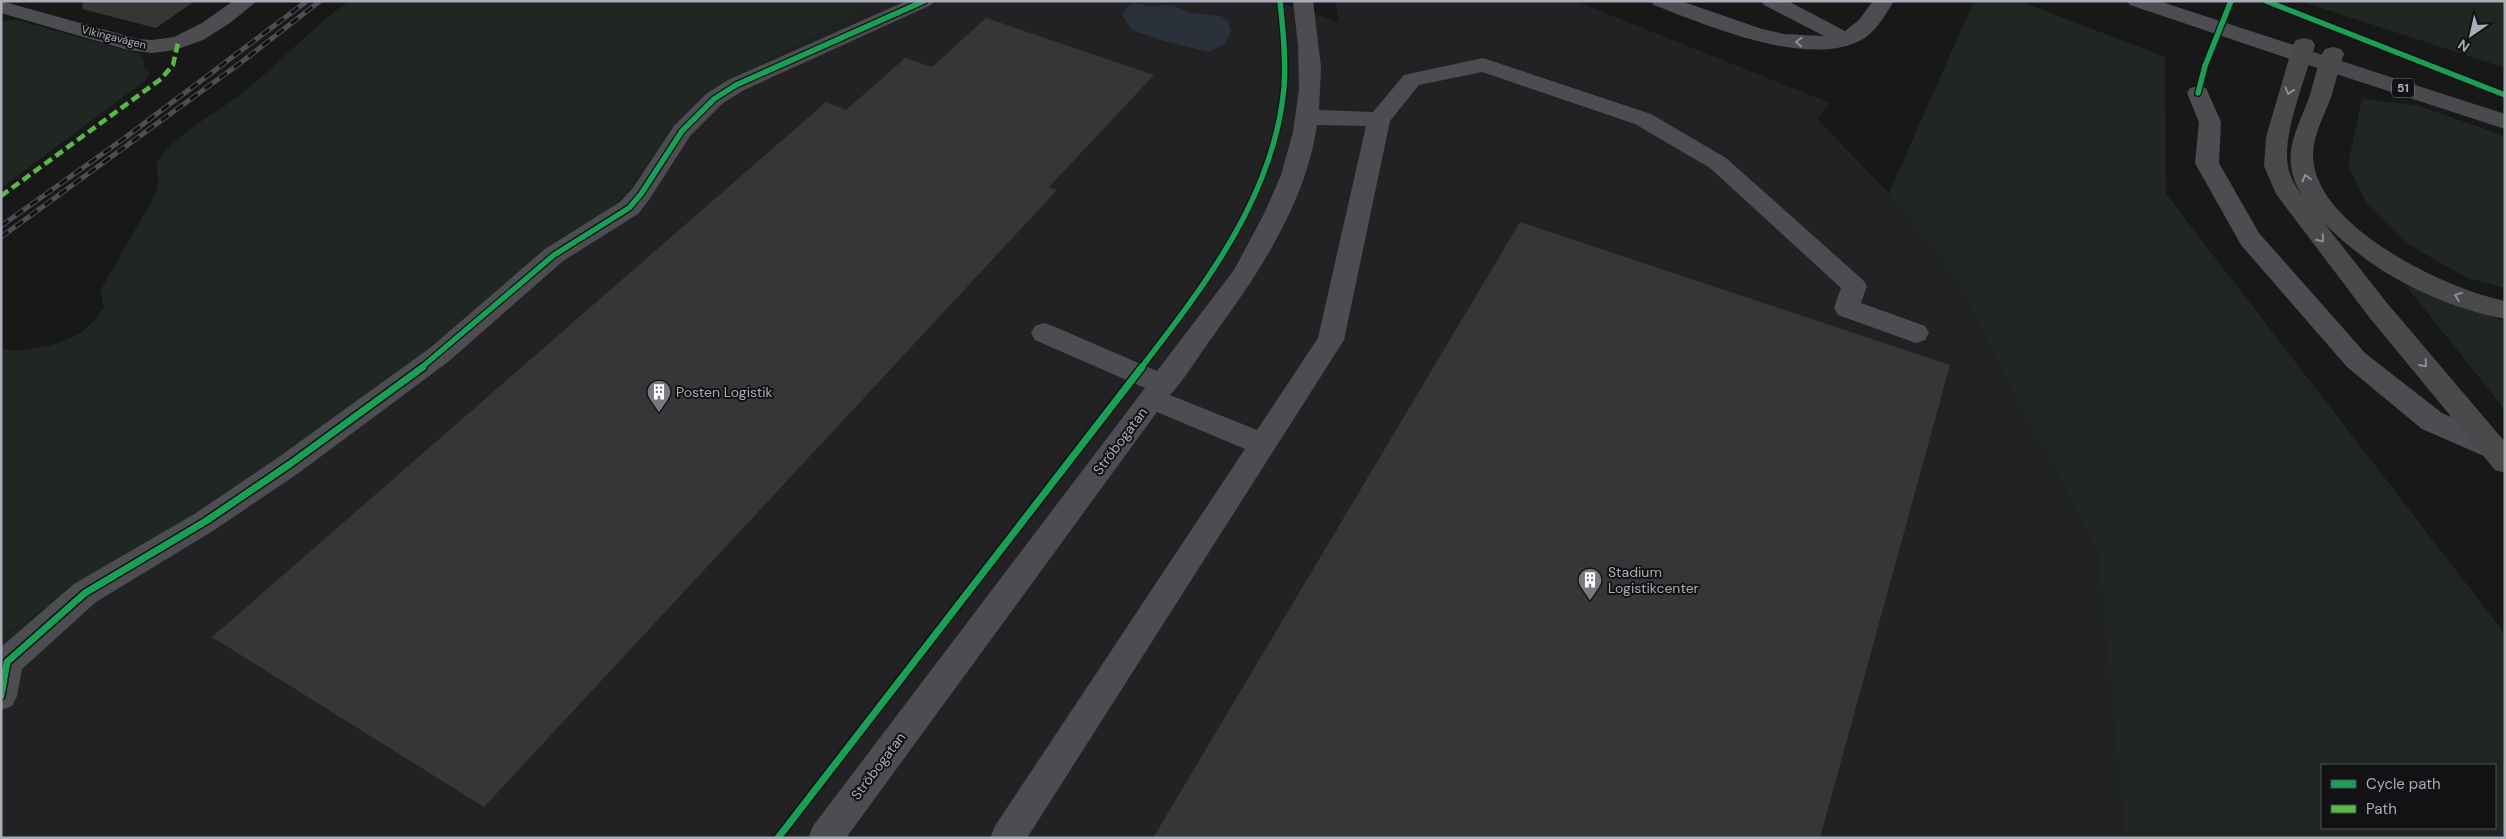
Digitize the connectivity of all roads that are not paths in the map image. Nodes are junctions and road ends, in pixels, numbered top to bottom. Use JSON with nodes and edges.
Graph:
{"nodes":[{"id":1,"x":247,"y":1,"type":"edge"},
{"id":2,"x":924,"y":1,"type":"edge"},
{"id":3,"x":1303,"y":1,"type":"edge"},
{"id":4,"x":1772,"y":1,"type":"edge"},
{"id":5,"x":1884,"y":1,"type":"edge"},
{"id":6,"x":2137,"y":1,"type":"edge"},
{"id":7,"x":2157,"y":1,"type":"edge"},
{"id":8,"x":1669,"y":2,"type":"edge"},
{"id":9,"x":1,"y":6,"type":"edge"},
{"id":10,"x":1841,"y":38,"type":"junction"},
{"id":11,"x":2302,"y":50,"type":"junction"},
{"id":12,"x":2331,"y":59,"type":"junction"},
{"id":13,"x":2198,"y":93,"type":"dead end"},
{"id":14,"x":2505,"y":109,"type":"edge"},
{"id":15,"x":1307,"y":117,"type":"junction"},
{"id":16,"x":1379,"y":119,"type":"junction"},
{"id":17,"x":2505,"y":122,"type":"edge"},
{"id":18,"x":2505,"y":310,"type":"edge"},
{"id":19,"x":1044,"y":333,"type":"dead end"},
{"id":20,"x":1916,"y":333,"type":"dead end"},
{"id":21,"x":1157,"y":392,"type":"junction"},
{"id":22,"x":1263,"y":444,"type":"junction"},
{"id":23,"x":2499,"y":455,"type":"edge"},
{"id":24,"x":1,"y":696,"type":"edge"},
{"id":25,"x":825,"y":838,"type":"edge"},
{"id":26,"x":1007,"y":838,"type":"edge"}],
"edges":[{"from":1,"to":9,"type":"street","name":"Vikingavägen"},
{"from":2,"to":24,"type":"street"},
{"from":3,"to":15,"type":"street","name":"Ströbogatan"},
{"from":4,"to":10,"type":"street"},
{"from":5,"to":10,"type":"street"},
{"from":6,"to":11,"type":"street"},
{"from":7,"to":11,"type":"street"},
{"from":10,"to":8,"type":"street","one_way":true},
{"from":11,"to":12,"type":"main road","number":"51"},
{"from":11,"to":23,"type":"highway","one_way":true},
{"from":12,"to":14,"type":"main road","number":"51"},
{"from":12,"to":17,"type":"main road","number":"51"},
{"from":18,"to":12,"type":"highway","one_way":true},
{"from":13,"to":23,"type":"street"},
{"from":15,"to":16,"type":"street"},
{"from":15,"to":21,"type":"street","name":"Ströbogatan"},
{"from":16,"to":20,"type":"street"},
{"from":16,"to":22,"type":"street"},
{"from":19,"to":21,"type":"street"},
{"from":21,"to":22,"type":"street"},
{"from":21,"to":25,"type":"street","name":"Ströbogatan"},
{"from":22,"to":26,"type":"street"}]}
